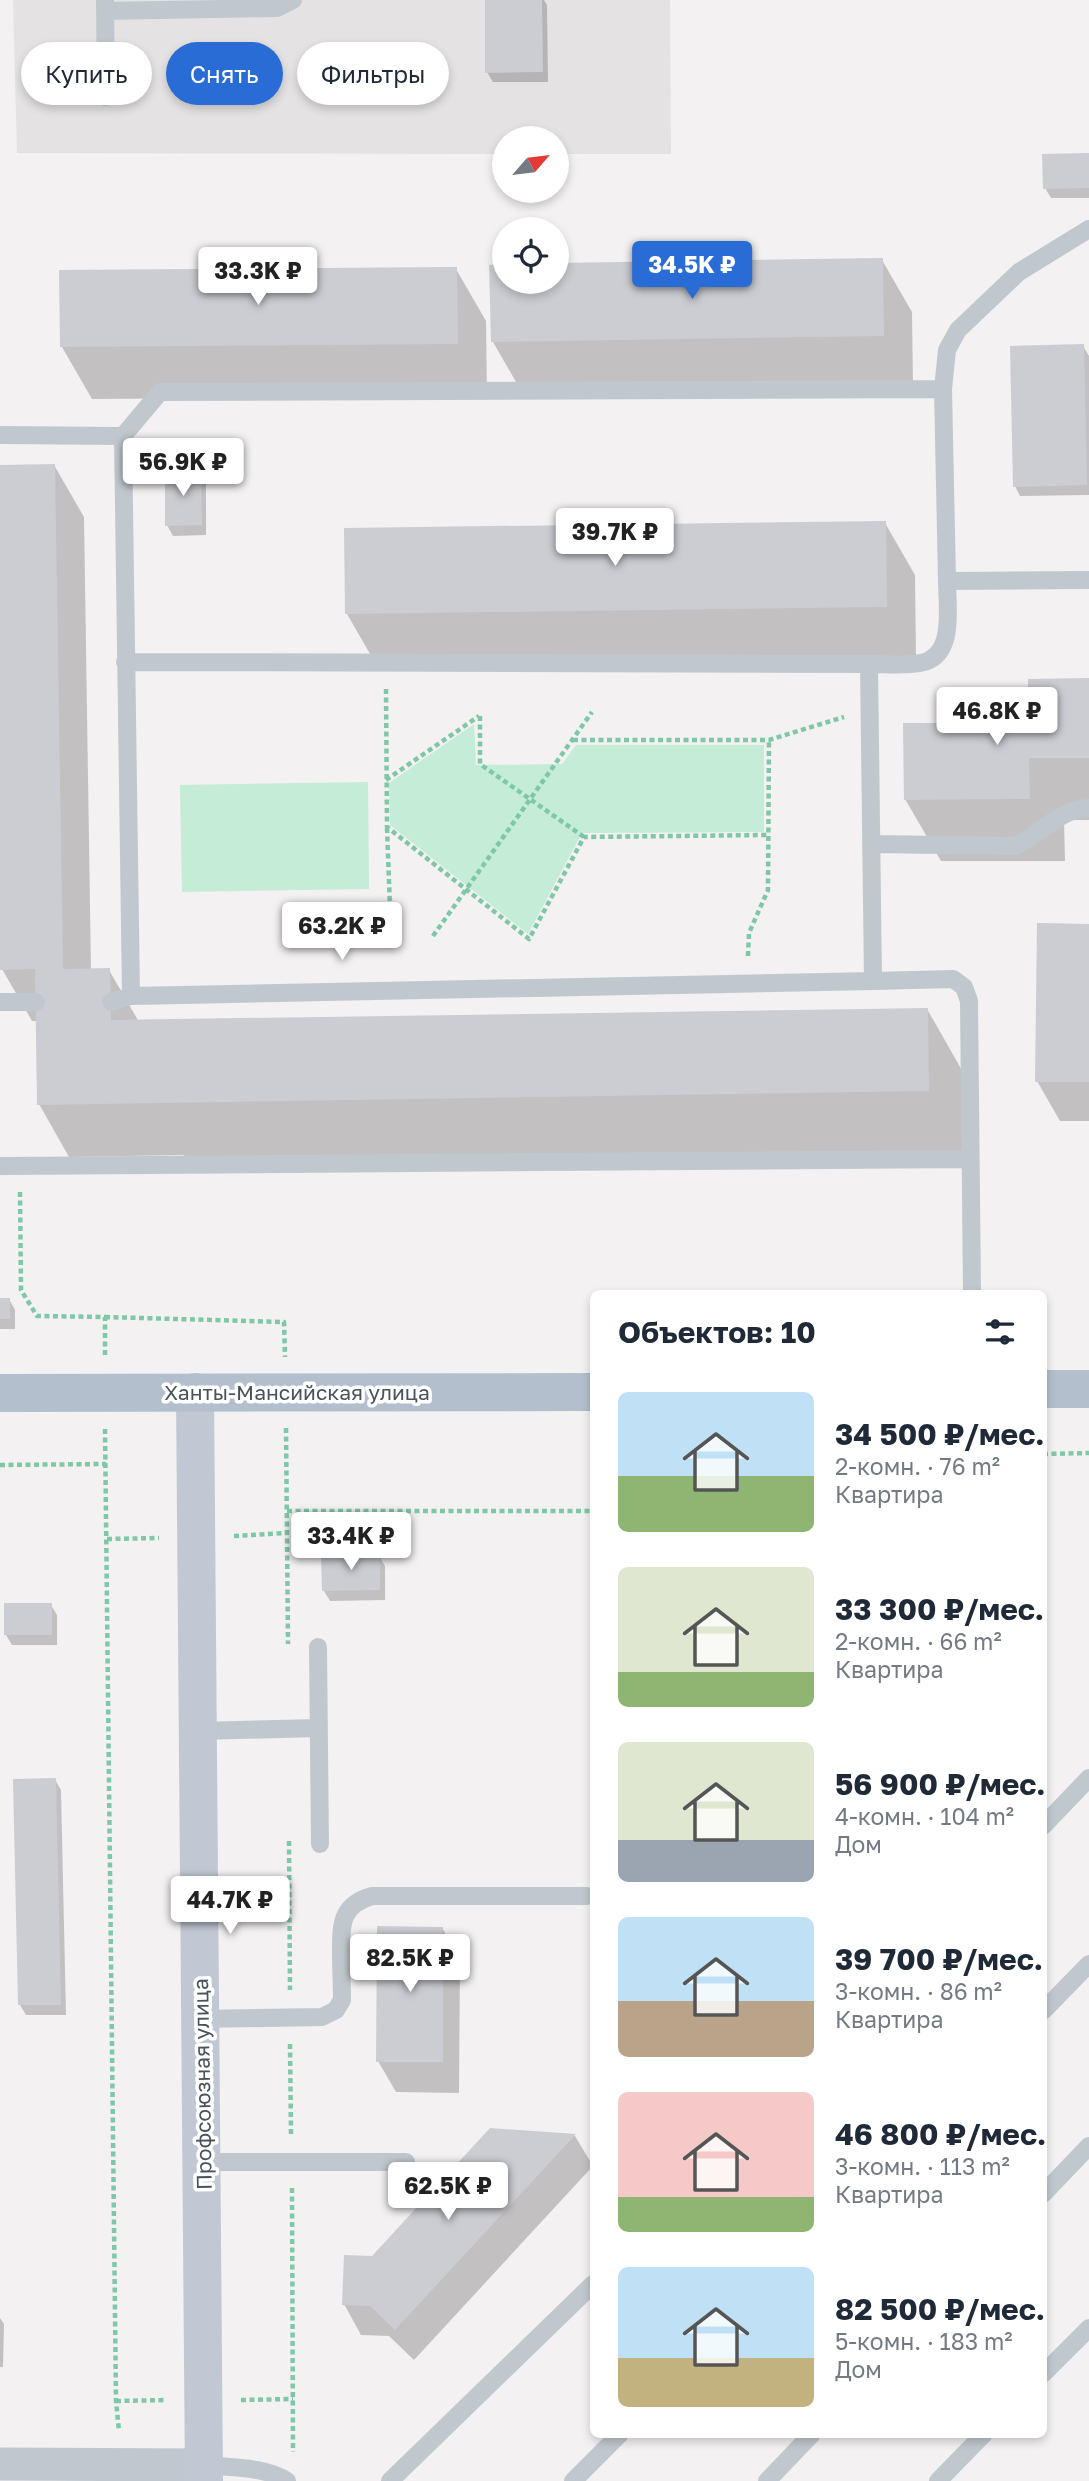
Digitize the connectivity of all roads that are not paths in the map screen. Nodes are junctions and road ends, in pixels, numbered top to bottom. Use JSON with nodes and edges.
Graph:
{"nodes":[{"id":1,"x":293,"y":0,"type":"edge"},
{"id":2,"x":105,"y":6,"type":"edge"},
{"id":3,"x":105,"y":42,"type":"edge"},
{"id":4,"x":1089,"y":229,"type":"edge"},
{"id":5,"x":943,"y":389,"type":"junction"},
{"id":6,"x":0,"y":435,"type":"edge"},
{"id":7,"x":123,"y":436,"type":"junction"},
{"id":8,"x":1089,"y":580,"type":"edge"},
{"id":9,"x":947,"y":581,"type":"junction"},
{"id":10,"x":125,"y":662,"type":"junction"},
{"id":11,"x":869,"y":664,"type":"junction"},
{"id":12,"x":1089,"y":808,"type":"edge"},
{"id":13,"x":872,"y":844,"type":"junction"},
{"id":14,"x":873,"y":981,"type":"junction"},
{"id":15,"x":131,"y":996,"type":"junction"},
{"id":16,"x":0,"y":1002,"type":"edge"},
{"id":17,"x":36,"y":1002,"type":"dead end"},
{"id":18,"x":111,"y":1002,"type":"dead end"},
{"id":19,"x":970,"y":1159,"type":"junction"},
{"id":20,"x":0,"y":1166,"type":"edge"},
{"id":21,"x":972,"y":1290,"type":"edge"},
{"id":22,"x":1047,"y":1389,"type":"edge"},
{"id":23,"x":1089,"y":1389,"type":"edge"},
{"id":24,"x":195,"y":1392,"type":"junction"},
{"id":25,"x":590,"y":1392,"type":"edge"},
{"id":26,"x":0,"y":1393,"type":"edge"},
{"id":27,"x":318,"y":1647,"type":"dead end"},
{"id":28,"x":319,"y":1728,"type":"junction"},
{"id":29,"x":199,"y":1731,"type":"junction"},
{"id":30,"x":1089,"y":1779,"type":"edge"},
{"id":31,"x":1047,"y":1822,"type":"edge"},
{"id":32,"x":320,"y":1844,"type":"dead end"},
{"id":33,"x":587,"y":1896,"type":"dead end"},
{"id":34,"x":1089,"y":1964,"type":"edge"},
{"id":35,"x":1047,"y":2007,"type":"edge"},
{"id":36,"x":201,"y":2019,"type":"junction"},
{"id":37,"x":1089,"y":2146,"type":"edge"},
{"id":38,"x":202,"y":2162,"type":"junction"},
{"id":39,"x":406,"y":2162,"type":"dead end"},
{"id":40,"x":1047,"y":2190,"type":"edge"},
{"id":41,"x":590,"y":2287,"type":"edge"},
{"id":42,"x":1089,"y":2328,"type":"edge"},
{"id":43,"x":1047,"y":2370,"type":"edge"},
{"id":44,"x":616,"y":2438,"type":"edge"},
{"id":45,"x":808,"y":2438,"type":"edge"},
{"id":46,"x":980,"y":2438,"type":"edge"},
{"id":47,"x":0,"y":2464,"type":"edge"},
{"id":48,"x":44,"y":2472,"type":"edge"},
{"id":49,"x":204,"y":2473,"type":"edge"},
{"id":50,"x":287,"y":2481,"type":"edge"},
{"id":51,"x":390,"y":2481,"type":"edge"},
{"id":52,"x":573,"y":2481,"type":"edge"},
{"id":53,"x":767,"y":2481,"type":"edge"},
{"id":54,"x":938,"y":2481,"type":"edge"}],
"edges":[{"from":1,"to":2,"type":"lane"},
{"from":2,"to":3,"type":"lane"},
{"from":4,"to":5,"type":"lane"},
{"from":5,"to":7,"type":"lane"},
{"from":5,"to":9,"type":"lane"},
{"from":6,"to":7,"type":"lane"},
{"from":7,"to":10,"type":"lane"},
{"from":8,"to":9,"type":"lane"},
{"from":9,"to":11,"type":"lane"},
{"from":10,"to":11,"type":"lane"},
{"from":10,"to":15,"type":"lane"},
{"from":11,"to":13,"type":"lane"},
{"from":12,"to":13,"type":"lane"},
{"from":13,"to":14,"type":"lane"},
{"from":14,"to":15,"type":"lane"},
{"from":14,"to":19,"type":"lane"},
{"from":15,"to":18,"type":"lane"},
{"from":16,"to":17,"type":"lane"},
{"from":19,"to":20,"type":"lane"},
{"from":19,"to":21,"type":"lane"},
{"from":22,"to":23,"type":"main road"},
{"from":24,"to":25,"type":"main road","name":"Ханты-Мансийская улица"},
{"from":24,"to":26,"type":"main road","name":"Ханты-Мансийская улица"},
{"from":24,"to":29,"type":"main road","name":"Профсоюзная улица"},
{"from":27,"to":28,"type":"lane"},
{"from":28,"to":29,"type":"lane"},
{"from":28,"to":32,"type":"lane"},
{"from":29,"to":36,"type":"main road","name":"Профсоюзная улица"},
{"from":30,"to":31,"type":"lane"},
{"from":33,"to":36,"type":"lane"},
{"from":34,"to":35,"type":"lane"},
{"from":36,"to":38,"type":"main road","name":"Профсоюзная улица"},
{"from":37,"to":40,"type":"lane"},
{"from":38,"to":39,"type":"lane"},
{"from":38,"to":49,"type":"main road","name":"Профсоюзная улица"},
{"from":41,"to":51,"type":"lane"},
{"from":42,"to":43,"type":"lane"},
{"from":44,"to":52,"type":"lane"},
{"from":45,"to":53,"type":"lane"},
{"from":46,"to":54,"type":"lane"},
{"from":47,"to":48,"type":"street"},
{"from":48,"to":49,"type":"street"},
{"from":49,"to":50,"type":"lane"}]}
